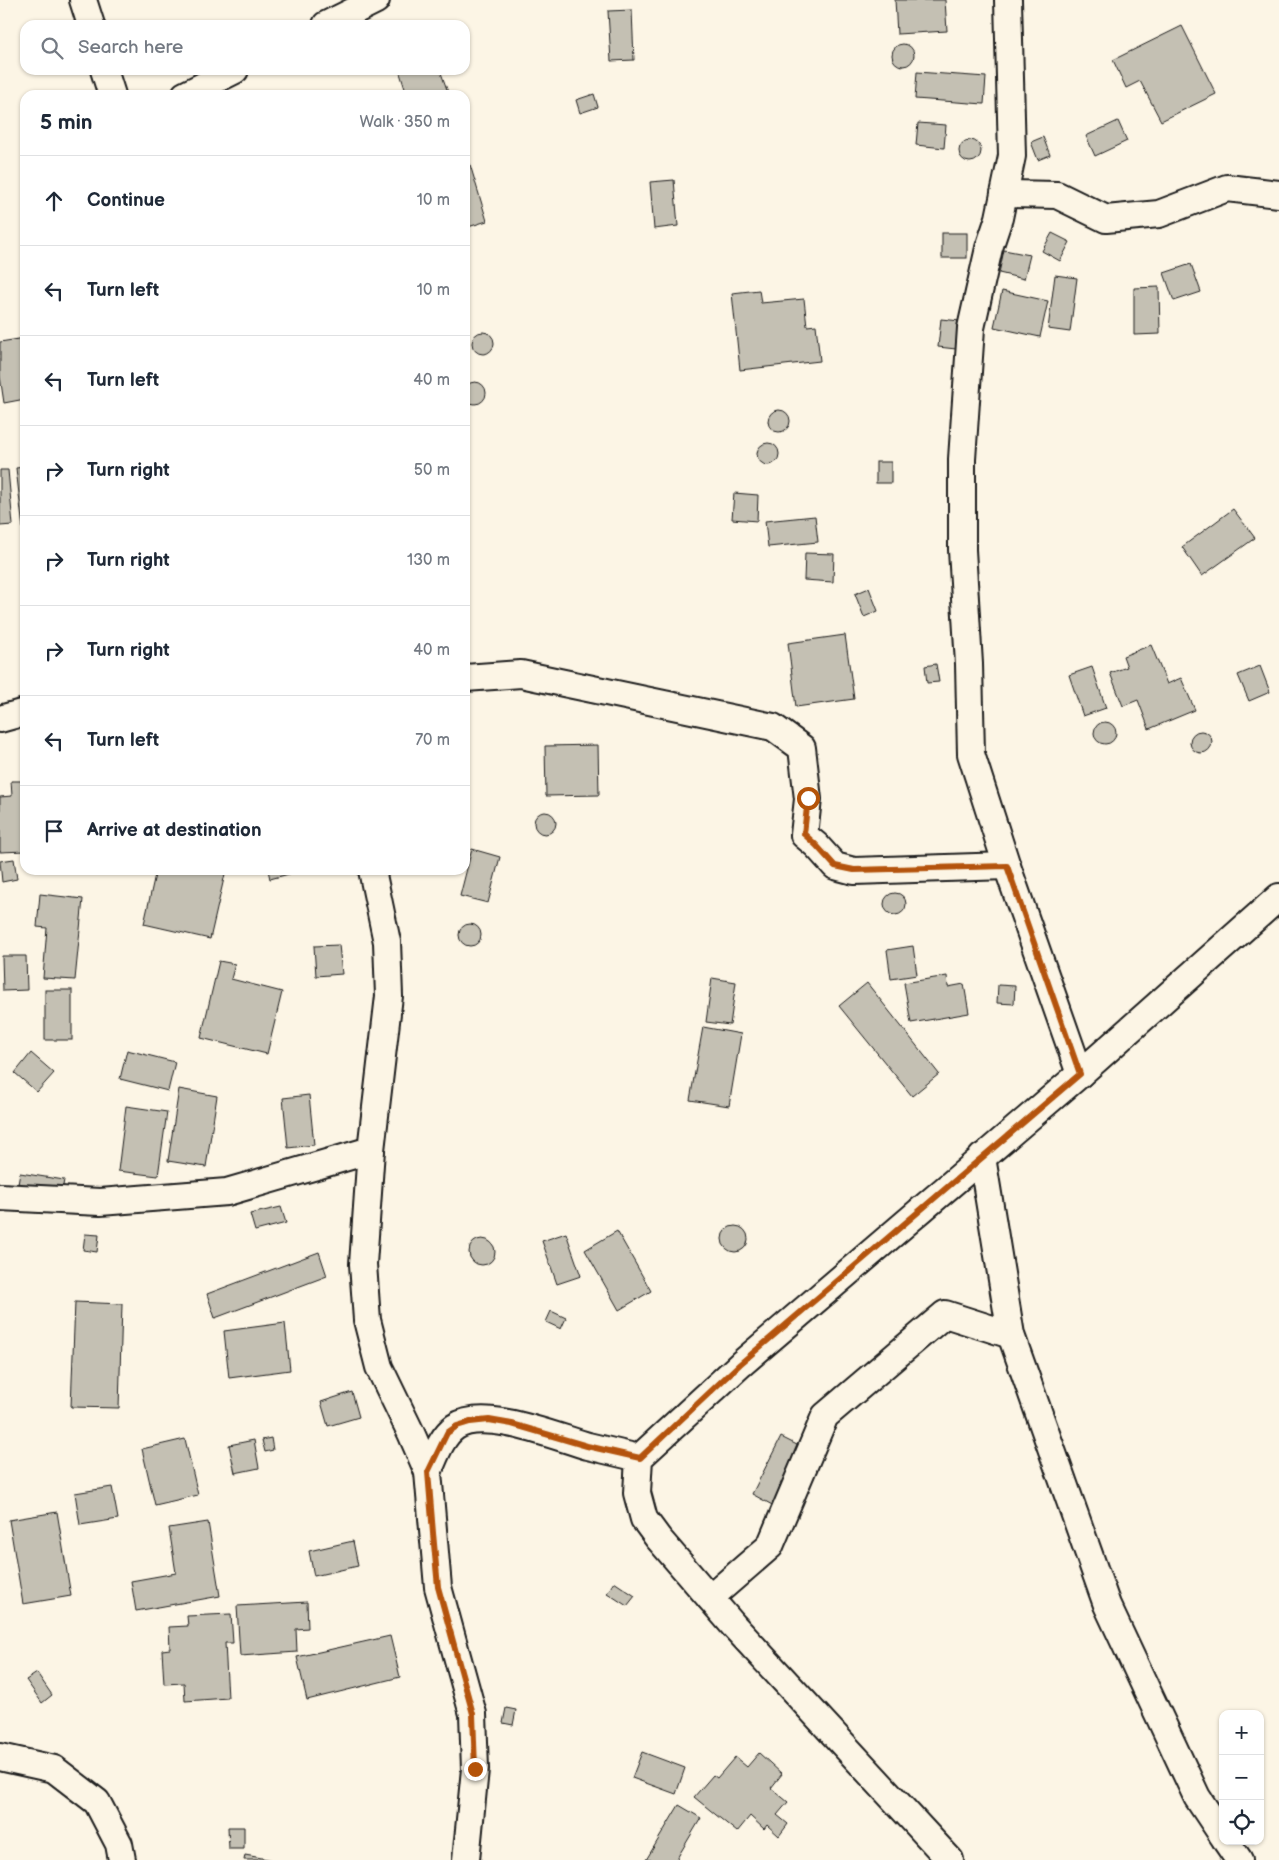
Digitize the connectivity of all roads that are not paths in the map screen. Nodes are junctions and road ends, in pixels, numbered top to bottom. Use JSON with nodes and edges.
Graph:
{"nodes":[{"id":1,"x":82,"y":0,"type":"edge"},
{"id":2,"x":376,"y":0,"type":"edge"},
{"id":3,"x":1008,"y":0,"type":"edge"},
{"id":4,"x":89,"y":20,"type":"edge"},
{"id":5,"x":336,"y":20,"type":"edge"},
{"id":6,"x":106,"y":75,"type":"edge"},
{"id":7,"x":226,"y":75,"type":"edge"},
{"id":8,"x":110,"y":90,"type":"edge"},
{"id":9,"x":195,"y":90,"type":"edge"},
{"id":10,"x":1004,"y":194,"type":"junction"},
{"id":11,"x":1279,"y":194,"type":"edge"},
{"id":12,"x":470,"y":678,"type":"edge"},
{"id":13,"x":20,"y":713,"type":"edge"},
{"id":14,"x":0,"y":719,"type":"edge"},
{"id":15,"x":1007,"y":866,"type":"junction"},
{"id":16,"x":373,"y":875,"type":"edge"},
{"id":17,"x":1279,"y":897,"type":"edge"},
{"id":18,"x":1080,"y":1074,"type":"junction"},
{"id":19,"x":370,"y":1150,"type":"junction"},
{"id":20,"x":982,"y":1157,"type":"junction"},
{"id":21,"x":0,"y":1197,"type":"edge"},
{"id":22,"x":1011,"y":1335,"type":"junction"},
{"id":23,"x":640,"y":1458,"type":"junction"},
{"id":24,"x":428,"y":1472,"type":"junction"},
{"id":25,"x":710,"y":1598,"type":"junction"},
{"id":26,"x":0,"y":1757,"type":"edge"},
{"id":27,"x":1219,"y":1830,"type":"edge"},
{"id":28,"x":1229,"y":1845,"type":"edge"},
{"id":29,"x":122,"y":1860,"type":"edge"},
{"id":30,"x":466,"y":1860,"type":"edge"},
{"id":31,"x":950,"y":1860,"type":"edge"},
{"id":32,"x":1239,"y":1860,"type":"edge"}],
"edges":[{"from":1,"to":4,"type":"street"},
{"from":2,"to":5,"type":"street"},
{"from":3,"to":10,"type":"street"},
{"from":6,"to":8,"type":"street"},
{"from":7,"to":9,"type":"street"},
{"from":10,"to":11,"type":"street"},
{"from":10,"to":15,"type":"street"},
{"from":12,"to":15,"type":"street"},
{"from":13,"to":14,"type":"street"},
{"from":15,"to":18,"type":"street"},
{"from":16,"to":19,"type":"street"},
{"from":17,"to":18,"type":"street"},
{"from":18,"to":20,"type":"street"},
{"from":19,"to":21,"type":"street"},
{"from":19,"to":24,"type":"street"},
{"from":20,"to":22,"type":"street"},
{"from":20,"to":23,"type":"street"},
{"from":22,"to":25,"type":"street"},
{"from":22,"to":27,"type":"street"},
{"from":23,"to":24,"type":"street"},
{"from":23,"to":25,"type":"street"},
{"from":24,"to":30,"type":"street"},
{"from":25,"to":31,"type":"street"},
{"from":26,"to":29,"type":"street"},
{"from":28,"to":32,"type":"street"}]}
